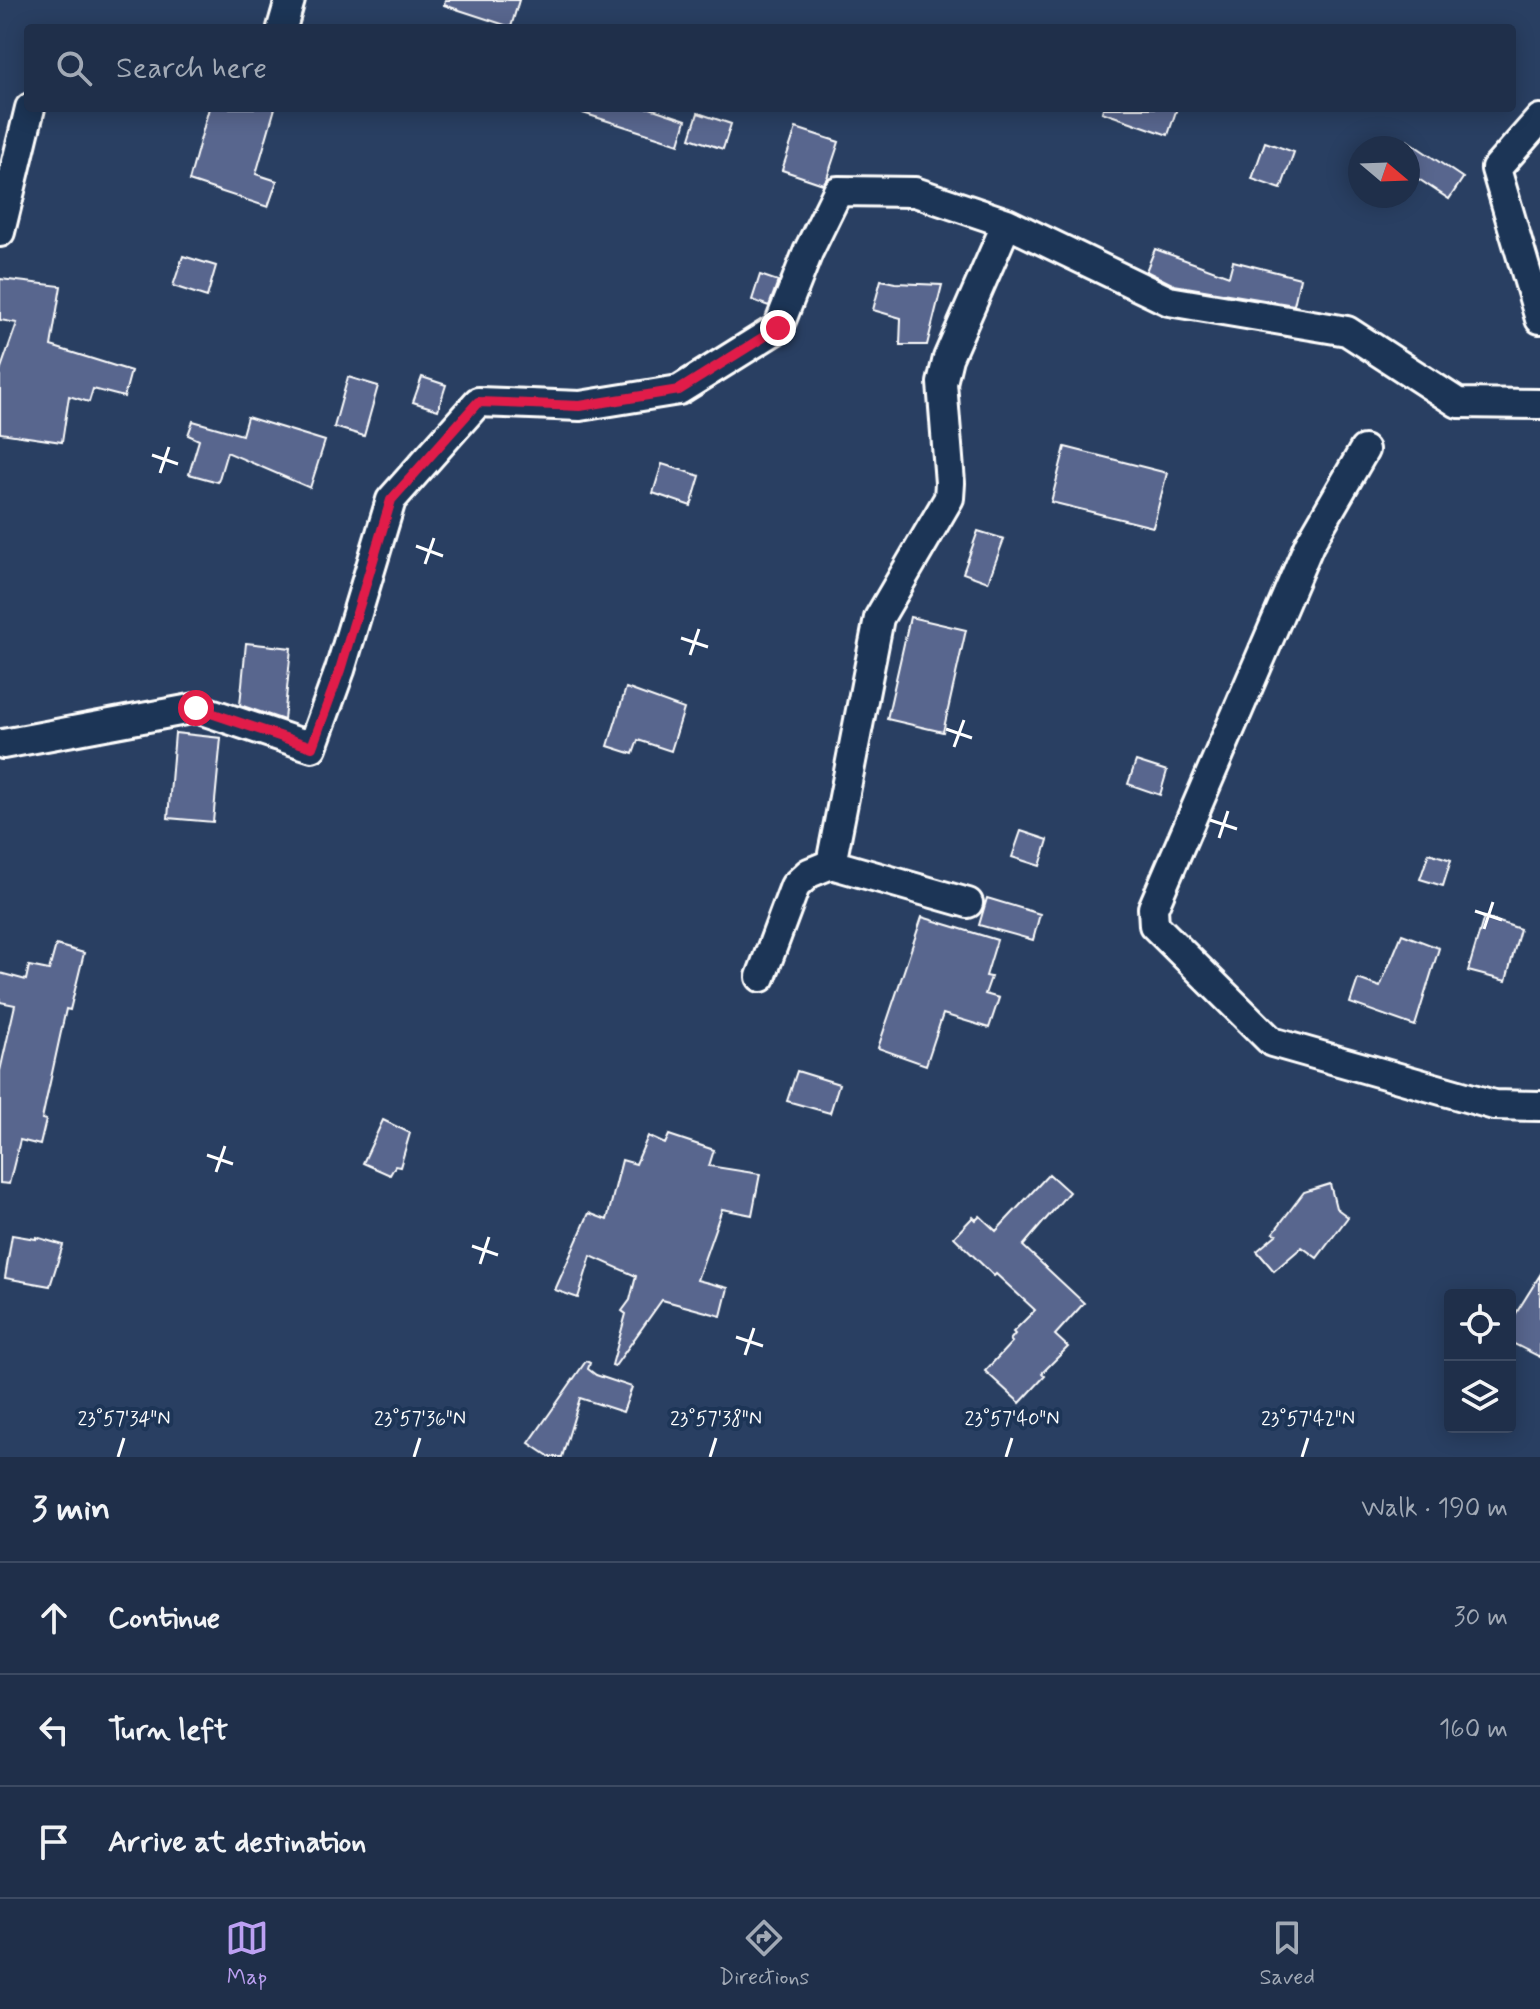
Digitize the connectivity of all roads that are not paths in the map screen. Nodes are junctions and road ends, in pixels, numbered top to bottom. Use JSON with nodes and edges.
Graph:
{"nodes":[{"id":1,"x":290,"y":0,"type":"edge"},
{"id":2,"x":283,"y":24,"type":"edge"},
{"id":3,"x":29,"y":112,"type":"edge"},
{"id":4,"x":1540,"y":119,"type":"edge"},
{"id":5,"x":1007,"y":223,"type":"junction"},
{"id":6,"x":0,"y":232,"type":"edge"},
{"id":7,"x":1540,"y":319,"type":"edge"},
{"id":8,"x":1540,"y":404,"type":"edge"},
{"id":9,"x":1364,"y":450,"type":"dead end"},
{"id":10,"x":3,"y":744,"type":"dead end"},
{"id":11,"x":831,"y":864,"type":"junction"},
{"id":12,"x":968,"y":903,"type":"dead end"},
{"id":13,"x":761,"y":977,"type":"dead end"},
{"id":14,"x":1540,"y":1106,"type":"edge"}],
"edges":[{"from":1,"to":2,"type":"street"},
{"from":3,"to":6,"type":"street"},
{"from":4,"to":7,"type":"street"},
{"from":5,"to":8,"type":"street"},
{"from":5,"to":10,"type":"street"},
{"from":5,"to":11,"type":"street"},
{"from":9,"to":14,"type":"street"},
{"from":11,"to":12,"type":"street"},
{"from":11,"to":13,"type":"street"}]}
